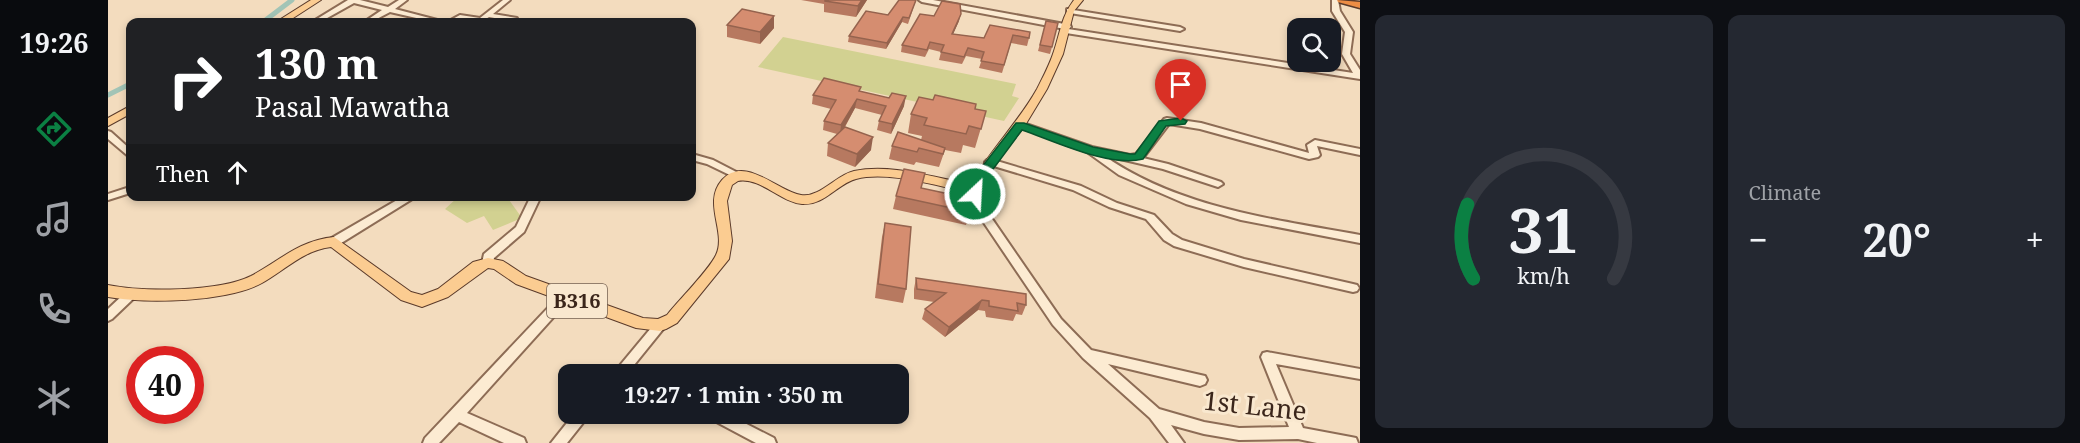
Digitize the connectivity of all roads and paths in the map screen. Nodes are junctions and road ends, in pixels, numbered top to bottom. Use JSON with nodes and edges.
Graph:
{"nodes":[{"id":1,"x":317,"y":0,"type":"edge"},
{"id":2,"x":353,"y":0,"type":"edge"},
{"id":3,"x":404,"y":0,"type":"edge"},
{"id":4,"x":507,"y":0,"type":"edge"},
{"id":5,"x":922,"y":0,"type":"edge"},
{"id":6,"x":1079,"y":0,"type":"edge"},
{"id":7,"x":1335,"y":0,"type":"edge"},
{"id":8,"x":1342,"y":0,"type":"edge"},
{"id":9,"x":1360,"y":5,"type":"edge"},
{"id":10,"x":389,"y":9,"type":"junction"},
{"id":11,"x":1070,"y":11,"type":"junction"},
{"id":12,"x":489,"y":15,"type":"junction"},
{"id":13,"x":288,"y":18,"type":"edge"},
{"id":14,"x":323,"y":18,"type":"edge"},
{"id":15,"x":374,"y":18,"type":"edge"},
{"id":16,"x":425,"y":18,"type":"edge"},
{"id":17,"x":484,"y":18,"type":"edge"},
{"id":18,"x":504,"y":18,"type":"edge"},
{"id":19,"x":1066,"y":29,"type":"junction"},
{"id":20,"x":1180,"y":29,"type":"dead end"},
{"id":21,"x":1360,"y":76,"type":"edge"},
{"id":22,"x":126,"y":112,"type":"edge"},
{"id":23,"x":108,"y":123,"type":"edge"},
{"id":24,"x":1020,"y":125,"type":"junction"},
{"id":25,"x":108,"y":134,"type":"edge"},
{"id":26,"x":126,"y":150,"type":"edge"},
{"id":27,"x":1090,"y":150,"type":"junction"},
{"id":28,"x":1360,"y":152,"type":"edge"},
{"id":29,"x":696,"y":157,"type":"edge"},
{"id":30,"x":1130,"y":158,"type":"junction"},
{"id":31,"x":990,"y":162,"type":"junction"},
{"id":32,"x":739,"y":176,"type":"junction"},
{"id":33,"x":1218,"y":184,"type":"dead end"},
{"id":34,"x":975,"y":189,"type":"junction"},
{"id":35,"x":126,"y":191,"type":"edge"},
{"id":36,"x":108,"y":197,"type":"edge"},
{"id":37,"x":399,"y":201,"type":"edge"},
{"id":38,"x":534,"y":201,"type":"edge"},
{"id":39,"x":1360,"y":239,"type":"edge"},
{"id":40,"x":334,"y":242,"type":"junction"},
{"id":41,"x":488,"y":263,"type":"junction"},
{"id":42,"x":1353,"y":288,"type":"dead end"},
{"id":43,"x":108,"y":291,"type":"edge"},
{"id":44,"x":129,"y":296,"type":"junction"},
{"id":45,"x":565,"y":297,"type":"junction"},
{"id":46,"x":108,"y":316,"type":"edge"},
{"id":47,"x":660,"y":325,"type":"junction"},
{"id":48,"x":1087,"y":354,"type":"junction"},
{"id":49,"x":631,"y":364,"type":"edge"},
{"id":50,"x":1360,"y":374,"type":"edge"},
{"id":51,"x":1200,"y":380,"type":"dead end"},
{"id":52,"x":456,"y":414,"type":"junction"},
{"id":53,"x":1155,"y":414,"type":"junction"},
{"id":54,"x":574,"y":424,"type":"edge"},
{"id":55,"x":733,"y":424,"type":"edge"},
{"id":56,"x":1298,"y":433,"type":"junction"},
{"id":57,"x":430,"y":443,"type":"edge"},
{"id":58,"x":519,"y":443,"type":"edge"},
{"id":59,"x":558,"y":443,"type":"edge"},
{"id":60,"x":769,"y":443,"type":"edge"},
{"id":61,"x":1177,"y":443,"type":"edge"},
{"id":62,"x":1351,"y":443,"type":"edge"}],
"edges":[{"from":1,"to":13,"type":"main road"},
{"from":2,"to":10,"type":"street"},
{"from":2,"to":14,"type":"street"},
{"from":3,"to":10,"type":"street"},
{"from":4,"to":12,"type":"street"},
{"from":5,"to":19,"type":"street"},
{"from":6,"to":11,"type":"main road"},
{"from":7,"to":21,"type":"street"},
{"from":8,"to":9,"type":"highway"},
{"from":10,"to":15,"type":"street"},
{"from":10,"to":16,"type":"street"},
{"from":11,"to":19,"type":"main road"},
{"from":11,"to":20,"type":"street"},
{"from":12,"to":17,"type":"street"},
{"from":12,"to":18,"type":"street"},
{"from":19,"to":21,"type":"street"},
{"from":19,"to":24,"type":"main road"},
{"from":22,"to":23,"type":"main road"},
{"from":24,"to":27,"type":"street"},
{"from":24,"to":31,"type":"main road"},
{"from":25,"to":26,"type":"street"},
{"from":27,"to":30,"type":"street"},
{"from":27,"to":39,"type":"street"},
{"from":28,"to":30,"type":"street"},
{"from":29,"to":32,"type":"street"},
{"from":30,"to":33,"type":"street"},
{"from":31,"to":34,"type":"main road"},
{"from":31,"to":42,"type":"street"},
{"from":32,"to":34,"type":"main road"},
{"from":32,"to":47,"type":"main road"},
{"from":34,"to":48,"type":"street"},
{"from":35,"to":36,"type":"street"},
{"from":37,"to":40,"type":"street"},
{"from":38,"to":41,"type":"street"},
{"from":40,"to":41,"type":"main road"},
{"from":40,"to":44,"type":"main road"},
{"from":41,"to":45,"type":"main road","number":"B316"},
{"from":43,"to":44,"type":"main road"},
{"from":44,"to":46,"type":"street"},
{"from":45,"to":47,"type":"main road","number":"B316"},
{"from":45,"to":52,"type":"street"},
{"from":47,"to":49,"type":"street"},
{"from":48,"to":51,"type":"street"},
{"from":48,"to":53,"type":"street"},
{"from":50,"to":56,"type":"street"},
{"from":52,"to":57,"type":"street"},
{"from":52,"to":58,"type":"street"},
{"from":53,"to":56,"type":"street","name":"1st Lane"},
{"from":53,"to":61,"type":"street"},
{"from":54,"to":59,"type":"street"},
{"from":55,"to":60,"type":"street"},
{"from":56,"to":62,"type":"street","name":"1st Lane"}]}
